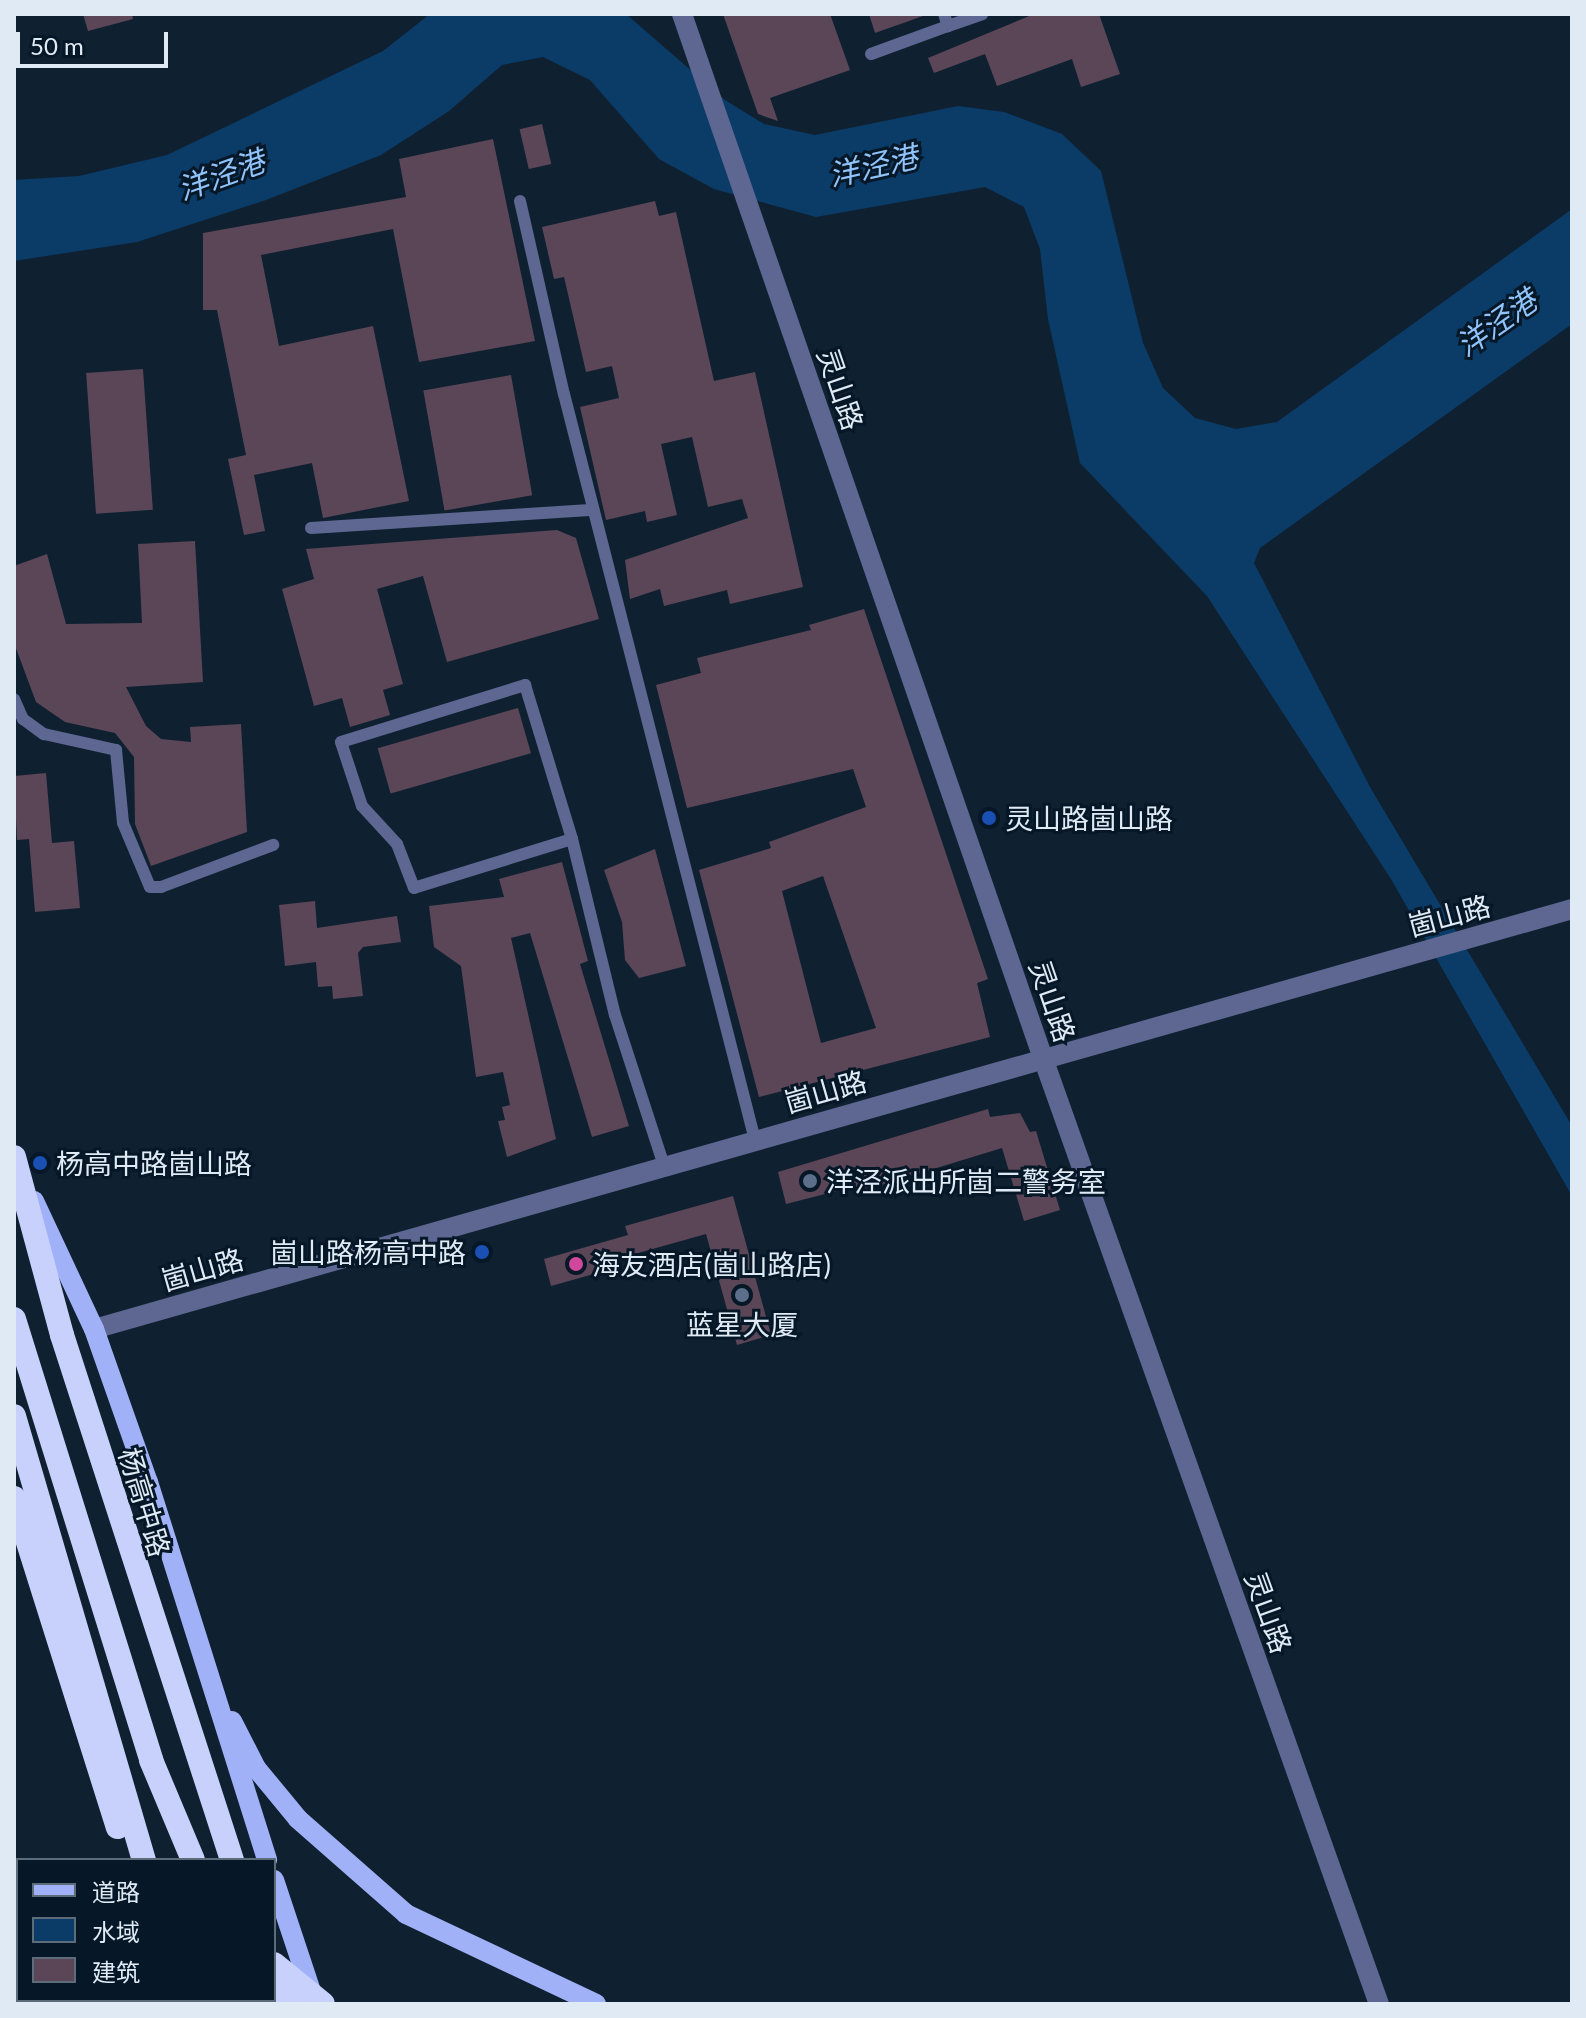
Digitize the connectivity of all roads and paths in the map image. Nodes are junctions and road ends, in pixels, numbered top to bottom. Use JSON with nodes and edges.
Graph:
{"nodes":[{"id":1,"x":682,"y":14,"type":"edge"},
{"id":2,"x":982,"y":14,"type":"edge"},
{"id":3,"x":946,"y":20,"type":"edge"},
{"id":4,"x":871,"y":54,"type":"dead end"},
{"id":5,"x":520,"y":201,"type":"dead end"},
{"id":6,"x":593,"y":510,"type":"junction"},
{"id":7,"x":311,"y":528,"type":"dead end"},
{"id":8,"x":14,"y":699,"type":"edge"},
{"id":9,"x":572,"y":839,"type":"junction"},
{"id":10,"x":273,"y":845,"type":"dead end"},
{"id":11,"x":1572,"y":909,"type":"edge"},
{"id":12,"x":1043,"y":1058,"type":"junction"},
{"id":13,"x":755,"y":1140,"type":"junction"},
{"id":14,"x":17,"y":1165,"type":"edge"},
{"id":15,"x":664,"y":1166,"type":"junction"},
{"id":16,"x":14,"y":1319,"type":"edge"},
{"id":17,"x":94,"y":1329,"type":"junction"},
{"id":18,"x":16,"y":1431,"type":"edge"},
{"id":19,"x":14,"y":1498,"type":"edge"},
{"id":20,"x":207,"y":1671,"type":"junction"},
{"id":21,"x":141,"y":1857,"type":"edge"},
{"id":22,"x":192,"y":1858,"type":"edge"},
{"id":23,"x":231,"y":1858,"type":"edge"},
{"id":24,"x":266,"y":1858,"type":"edge"},
{"id":25,"x":276,"y":1886,"type":"edge"},
{"id":26,"x":276,"y":1966,"type":"edge"},
{"id":27,"x":276,"y":1988,"type":"edge"},
{"id":28,"x":293,"y":2004,"type":"edge"},
{"id":29,"x":315,"y":2004,"type":"edge"},
{"id":30,"x":323,"y":2004,"type":"edge"},
{"id":31,"x":596,"y":2004,"type":"edge"},
{"id":32,"x":1379,"y":2004,"type":"edge"}],
"edges":[{"from":1,"to":12,"type":"street","name":"灵山路"},
{"from":2,"to":3,"type":"lane"},
{"from":3,"to":4,"type":"lane"},
{"from":5,"to":6,"type":"lane"},
{"from":6,"to":7,"type":"lane"},
{"from":6,"to":13,"type":"lane"},
{"from":8,"to":10,"type":"lane"},
{"from":9,"to":9,"type":"lane"},
{"from":9,"to":15,"type":"lane"},
{"from":11,"to":12,"type":"street","name":"崮山路"},
{"from":12,"to":13,"type":"street","name":"崮山路"},
{"from":12,"to":32,"type":"street","name":"灵山路"},
{"from":13,"to":15,"type":"street","name":"崮山路"},
{"from":14,"to":17,"type":"main road"},
{"from":14,"to":23,"type":"highway","name":"杨高中路"},
{"from":15,"to":17,"type":"street","name":"崮山路"},
{"from":16,"to":22,"type":"highway"},
{"from":17,"to":20,"type":"main road"},
{"from":18,"to":21,"type":"highway"},
{"from":19,"to":21,"type":"highway"},
{"from":20,"to":24,"type":"main road"},
{"from":20,"to":31,"type":"main road","bridge":true},
{"from":25,"to":29,"type":"main road"},
{"from":26,"to":30,"type":"highway","bridge":true},
{"from":27,"to":28,"type":"highway","bridge":true}]}
